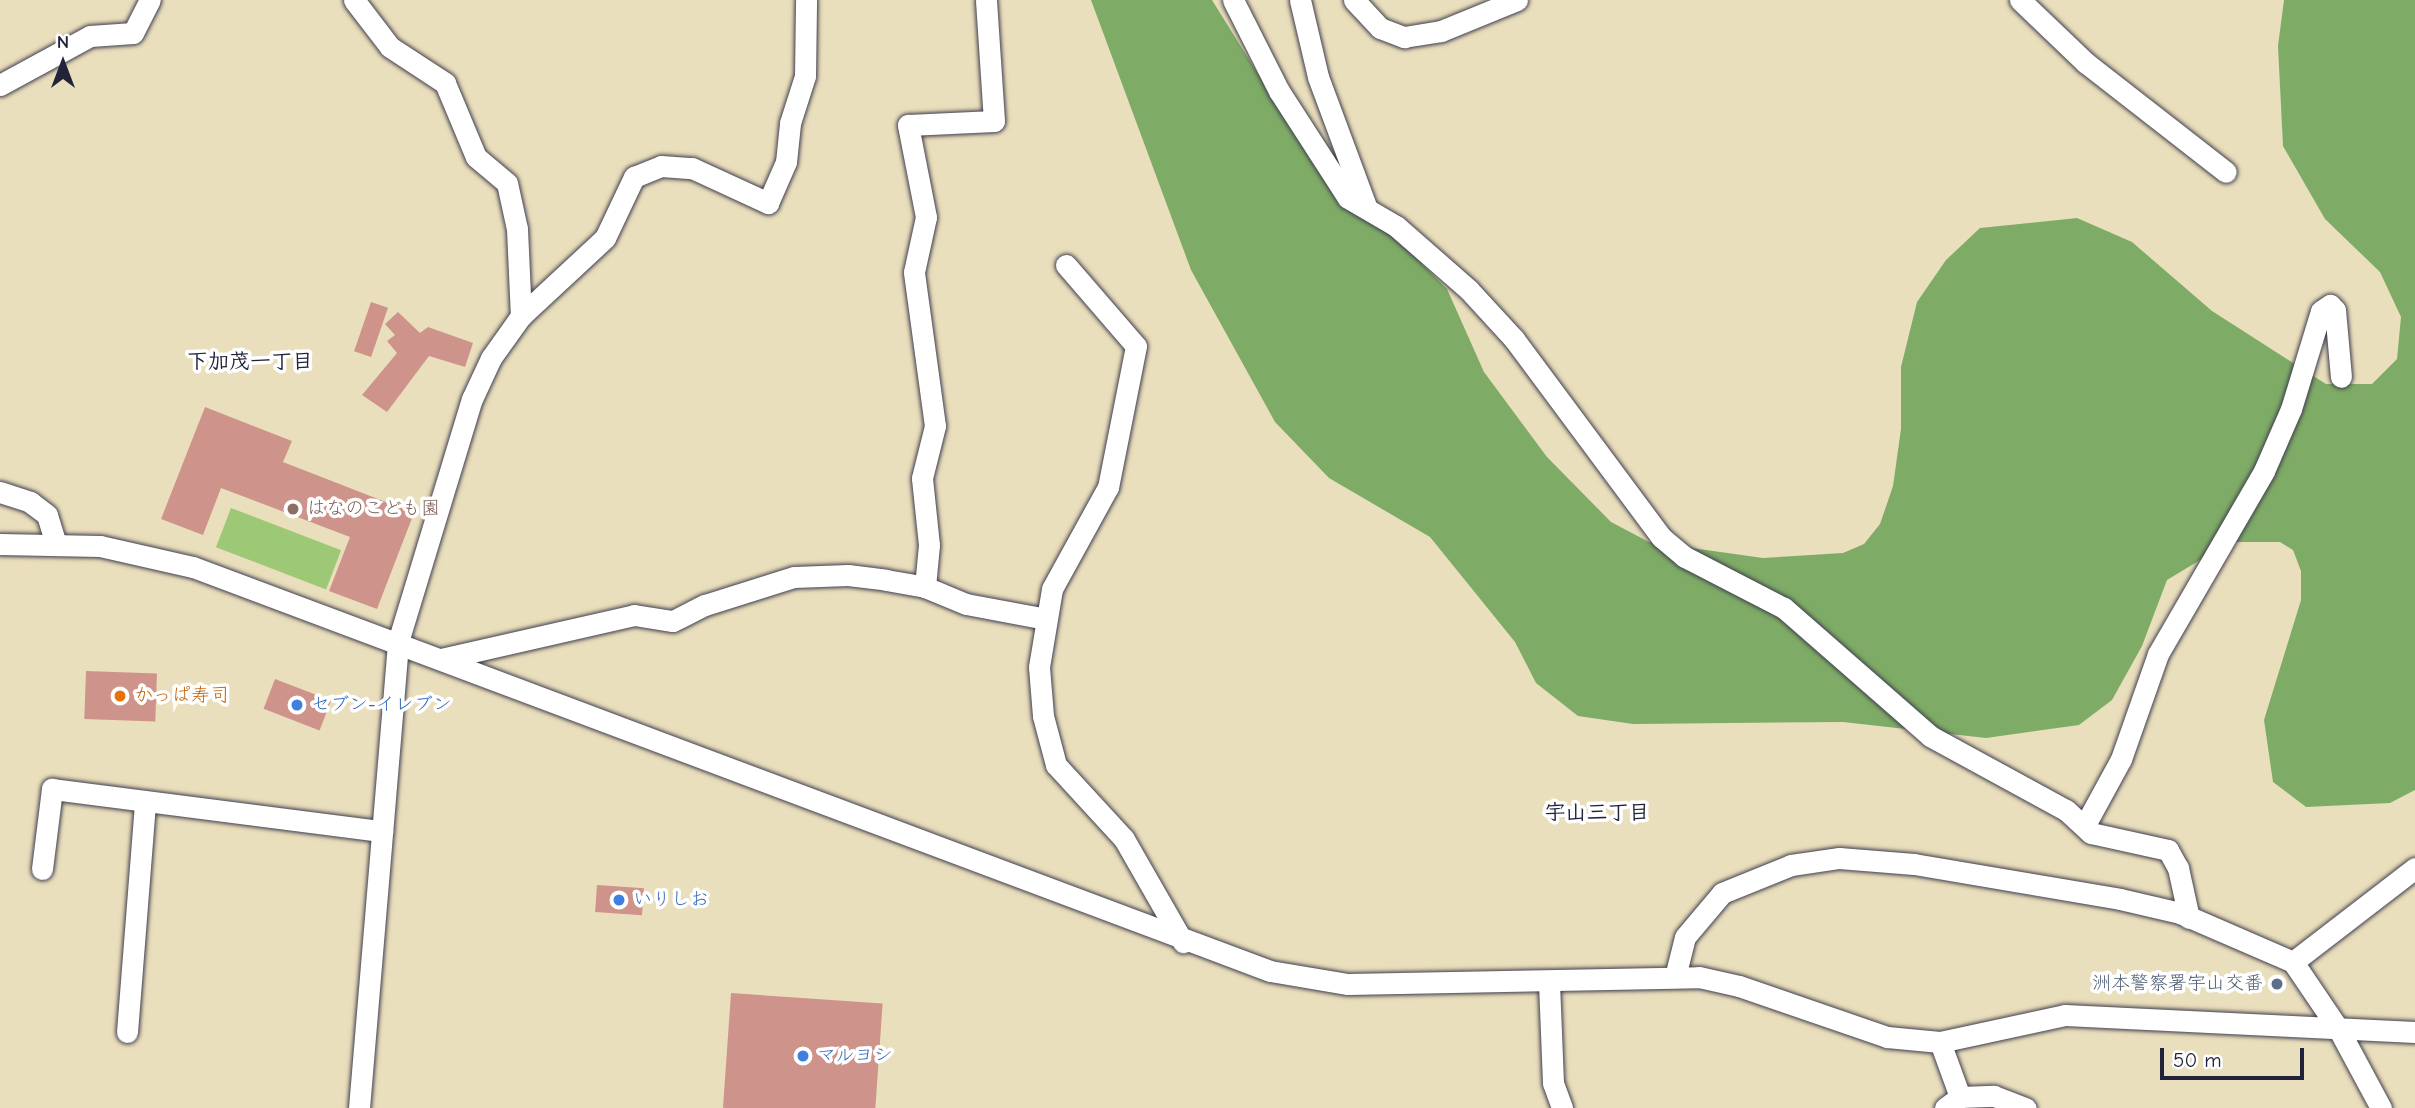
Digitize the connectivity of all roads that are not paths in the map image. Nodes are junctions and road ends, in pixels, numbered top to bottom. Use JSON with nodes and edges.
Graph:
{"nodes":[{"id":1,"x":150,"y":0,"type":"edge"},
{"id":2,"x":354,"y":0,"type":"edge"},
{"id":3,"x":806,"y":0,"type":"edge"},
{"id":4,"x":986,"y":0,"type":"edge"},
{"id":5,"x":1233,"y":0,"type":"edge"},
{"id":6,"x":1300,"y":0,"type":"edge"},
{"id":7,"x":1354,"y":0,"type":"edge"},
{"id":8,"x":1517,"y":0,"type":"edge"},
{"id":9,"x":2020,"y":0,"type":"edge"},
{"id":10,"x":0,"y":85,"type":"edge"},
{"id":11,"x":2226,"y":172,"type":"dead end"},
{"id":12,"x":1366,"y":206,"type":"junction"},
{"id":13,"x":1066,"y":265,"type":"dead end"},
{"id":14,"x":520,"y":316,"type":"junction"},
{"id":15,"x":2341,"y":377,"type":"dead end"},
{"id":16,"x":0,"y":492,"type":"edge"},
{"id":17,"x":0,"y":544,"type":"edge"},
{"id":18,"x":55,"y":544,"type":"junction"},
{"id":19,"x":925,"y":587,"type":"junction"},
{"id":20,"x":1046,"y":620,"type":"junction"},
{"id":21,"x":398,"y":642,"type":"junction"},
{"id":22,"x":441,"y":659,"type":"junction"},
{"id":23,"x":145,"y":802,"type":"junction"},
{"id":24,"x":2085,"y":825,"type":"junction"},
{"id":25,"x":382,"y":831,"type":"junction"},
{"id":26,"x":2415,"y":868,"type":"edge"},
{"id":27,"x":42,"y":869,"type":"dead end"},
{"id":28,"x":2189,"y":918,"type":"junction"},
{"id":29,"x":1183,"y":942,"type":"junction"},
{"id":30,"x":2292,"y":962,"type":"junction"},
{"id":31,"x":1675,"y":977,"type":"junction"},
{"id":32,"x":1549,"y":983,"type":"junction"},
{"id":33,"x":2339,"y":1030,"type":"junction"},
{"id":34,"x":127,"y":1032,"type":"dead end"},
{"id":35,"x":2415,"y":1032,"type":"edge"},
{"id":36,"x":1940,"y":1042,"type":"junction"},
{"id":37,"x":1952,"y":1102,"type":"edge"},
{"id":38,"x":359,"y":1108,"type":"edge"},
{"id":39,"x":1562,"y":1108,"type":"edge"},
{"id":40,"x":2026,"y":1108,"type":"edge"},
{"id":41,"x":2381,"y":1108,"type":"edge"}],
"edges":[{"from":1,"to":10,"type":"street"},
{"from":2,"to":14,"type":"street"},
{"from":3,"to":14,"type":"street"},
{"from":4,"to":19,"type":"street"},
{"from":5,"to":12,"type":"street"},
{"from":6,"to":12,"type":"street"},
{"from":7,"to":8,"type":"street"},
{"from":9,"to":11,"type":"street"},
{"from":12,"to":24,"type":"street"},
{"from":13,"to":20,"type":"street"},
{"from":14,"to":21,"type":"street"},
{"from":15,"to":24,"type":"street"},
{"from":16,"to":18,"type":"street"},
{"from":17,"to":18,"type":"street"},
{"from":18,"to":21,"type":"street"},
{"from":19,"to":20,"type":"street"},
{"from":19,"to":22,"type":"street"},
{"from":20,"to":29,"type":"street"},
{"from":21,"to":22,"type":"street"},
{"from":21,"to":25,"type":"street"},
{"from":22,"to":29,"type":"street"},
{"from":23,"to":25,"type":"street"},
{"from":23,"to":27,"type":"street"},
{"from":23,"to":34,"type":"street"},
{"from":24,"to":28,"type":"street"},
{"from":25,"to":38,"type":"street"},
{"from":26,"to":30,"type":"street"},
{"from":28,"to":30,"type":"street"},
{"from":28,"to":31,"type":"street"},
{"from":29,"to":32,"type":"street"},
{"from":30,"to":33,"type":"street"},
{"from":31,"to":32,"type":"street"},
{"from":31,"to":36,"type":"street"},
{"from":32,"to":39,"type":"street"},
{"from":33,"to":35,"type":"street"},
{"from":33,"to":36,"type":"street"},
{"from":33,"to":41,"type":"street"},
{"from":36,"to":37,"type":"street"},
{"from":37,"to":40,"type":"street"}]}
